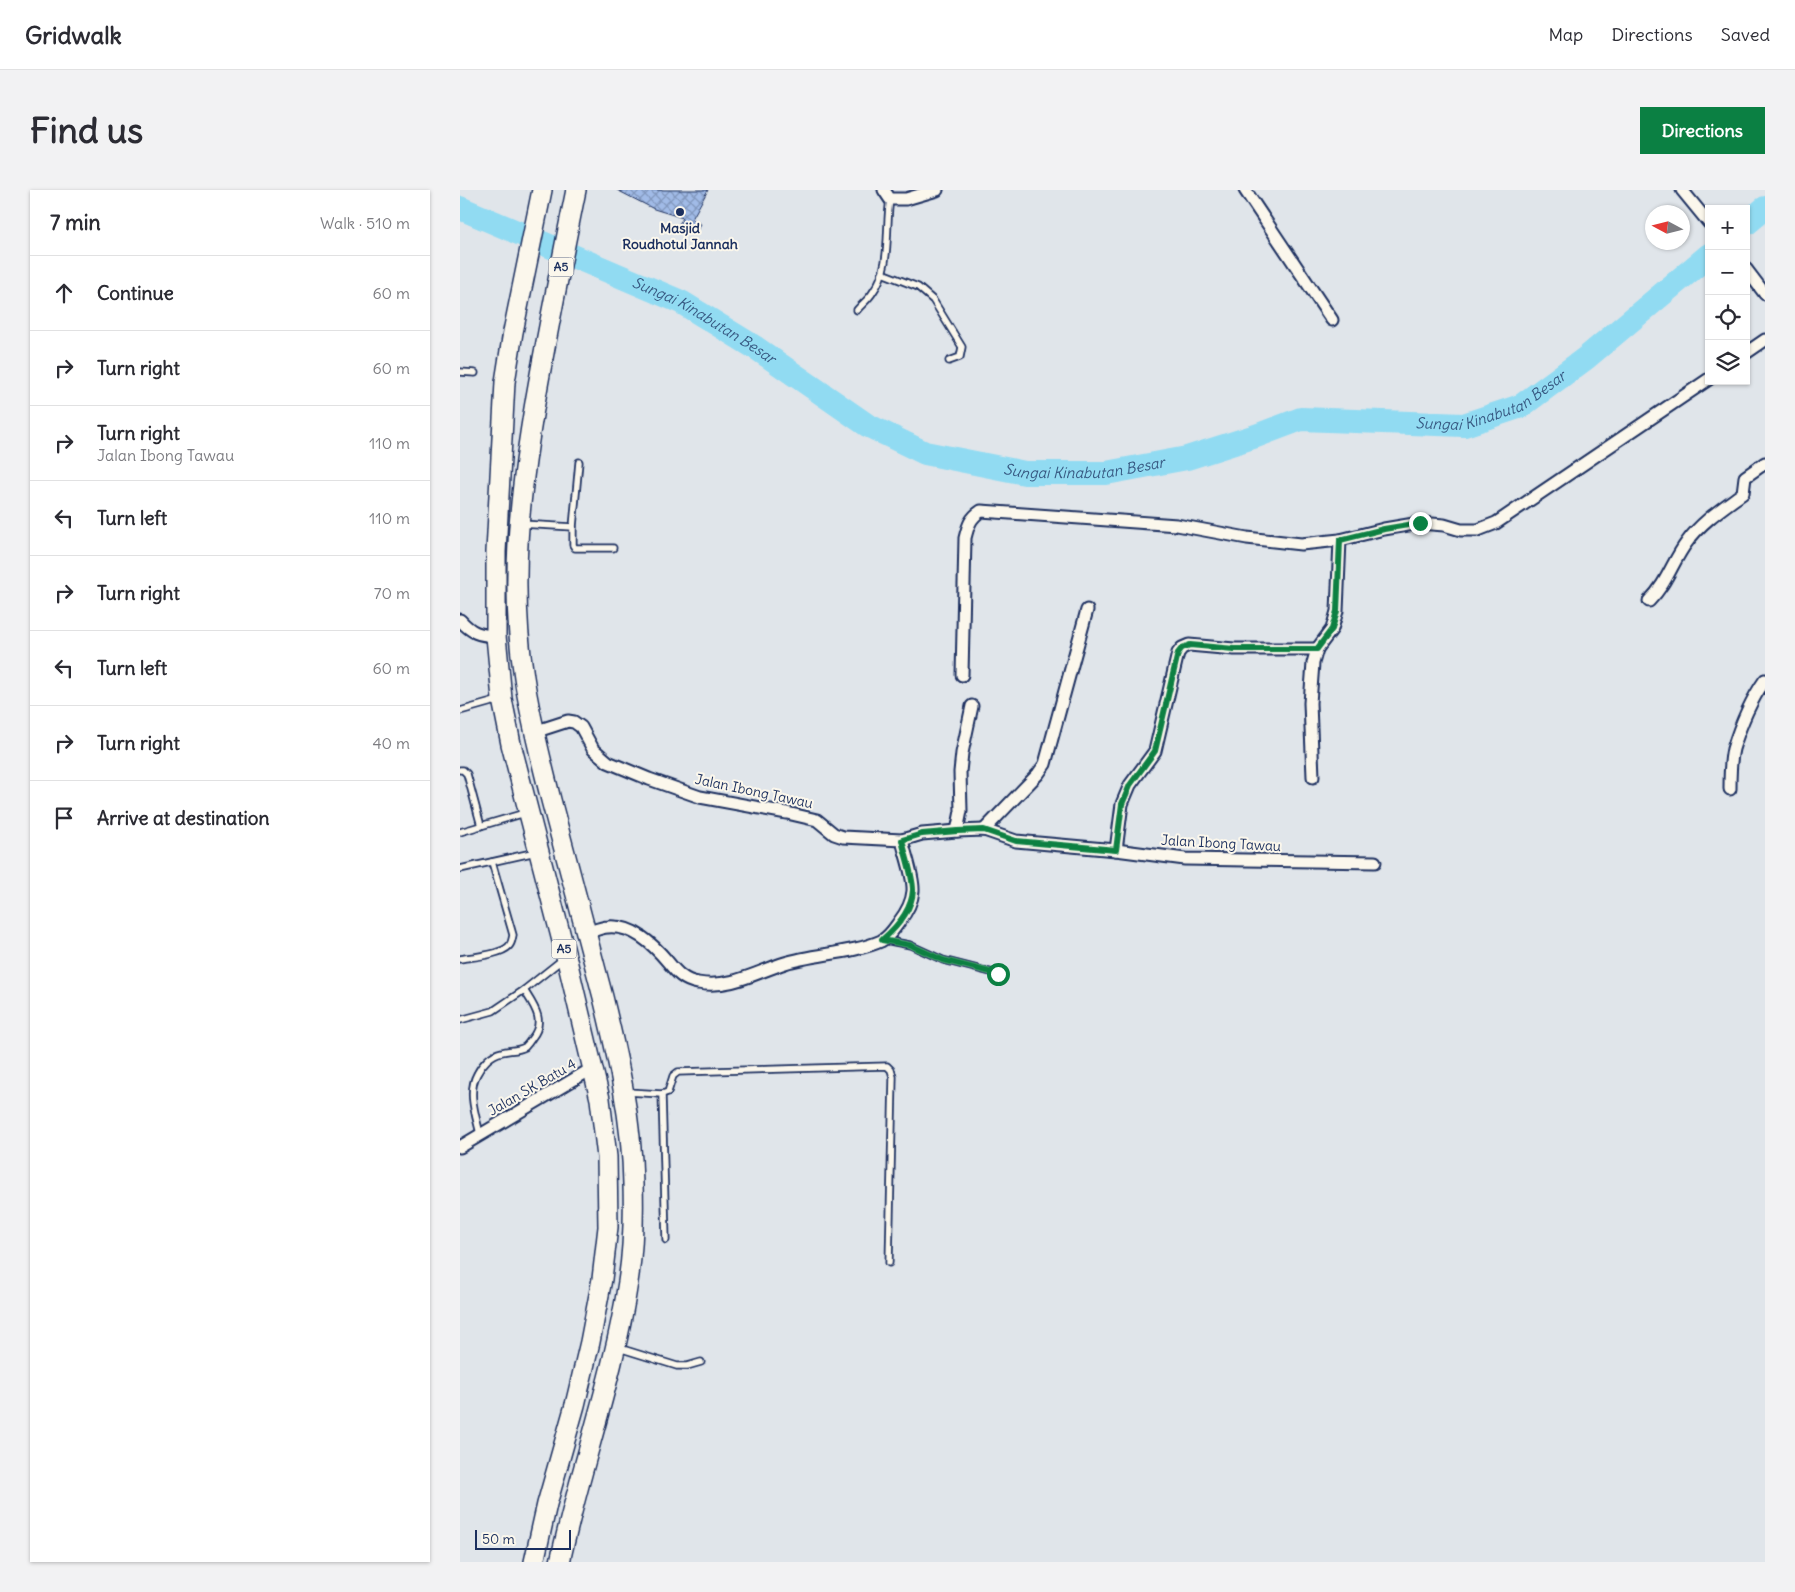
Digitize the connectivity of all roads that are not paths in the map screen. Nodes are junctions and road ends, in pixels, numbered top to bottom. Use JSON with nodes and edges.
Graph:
{"nodes":[{"id":1,"x":542,"y":190,"type":"edge"},
{"id":2,"x":576,"y":190,"type":"edge"},
{"id":3,"x":938,"y":190,"type":"edge"},
{"id":4,"x":1245,"y":190,"type":"edge"},
{"id":5,"x":1685,"y":194,"type":"edge"},
{"id":6,"x":887,"y":195,"type":"edge"},
{"id":7,"x":1705,"y":218,"type":"edge"},
{"id":8,"x":882,"y":273,"type":"junction"},
{"id":9,"x":1750,"y":274,"type":"edge"},
{"id":10,"x":1765,"y":294,"type":"edge"},
{"id":11,"x":857,"y":310,"type":"dead end"},
{"id":12,"x":1332,"y":320,"type":"dead end"},
{"id":13,"x":1765,"y":340,"type":"edge"},
{"id":14,"x":1750,"y":350,"type":"edge"},
{"id":15,"x":949,"y":361,"type":"dead end"},
{"id":16,"x":460,"y":372,"type":"edge"},
{"id":17,"x":475,"y":372,"type":"dead end"},
{"id":18,"x":1705,"y":382,"type":"edge"},
{"id":19,"x":579,"y":462,"type":"dead end"},
{"id":20,"x":1765,"y":463,"type":"edge"},
{"id":21,"x":519,"y":524,"type":"junction"},
{"id":22,"x":573,"y":527,"type":"junction"},
{"id":23,"x":1340,"y":540,"type":"junction"},
{"id":24,"x":613,"y":548,"type":"dead end"},
{"id":25,"x":1649,"y":601,"type":"dead end"},
{"id":26,"x":1087,"y":610,"type":"dead end"},
{"id":27,"x":460,"y":620,"type":"edge"},
{"id":28,"x":496,"y":636,"type":"junction"},
{"id":29,"x":1317,"y":649,"type":"junction"},
{"id":30,"x":962,"y":675,"type":"dead end"},
{"id":31,"x":1765,"y":680,"type":"edge"},
{"id":32,"x":502,"y":699,"type":"junction"},
{"id":33,"x":972,"y":706,"type":"dead end"},
{"id":34,"x":460,"y":711,"type":"edge"},
{"id":35,"x":534,"y":732,"type":"junction"},
{"id":36,"x":460,"y":770,"type":"edge"},
{"id":37,"x":1312,"y":777,"type":"dead end"},
{"id":38,"x":1730,"y":789,"type":"dead end"},
{"id":39,"x":527,"y":812,"type":"junction"},
{"id":40,"x":481,"y":826,"type":"junction"},
{"id":41,"x":984,"y":830,"type":"junction"},
{"id":42,"x":957,"y":831,"type":"junction"},
{"id":43,"x":460,"y":832,"type":"edge"},
{"id":44,"x":902,"y":840,"type":"junction"},
{"id":45,"x":1116,"y":850,"type":"junction"},
{"id":46,"x":538,"y":852,"type":"junction"},
{"id":47,"x":492,"y":862,"type":"junction"},
{"id":48,"x":1374,"y":862,"type":"dead end"},
{"id":49,"x":460,"y":869,"type":"edge"},
{"id":50,"x":587,"y":933,"type":"junction"},
{"id":51,"x":882,"y":940,"type":"junction"},
{"id":52,"x":566,"y":956,"type":"junction"},
{"id":53,"x":460,"y":959,"type":"edge"},
{"id":54,"x":998,"y":974,"type":"dead end"},
{"id":55,"x":524,"y":990,"type":"junction"},
{"id":56,"x":460,"y":1020,"type":"edge"},
{"id":57,"x":593,"y":1068,"type":"junction"},
{"id":58,"x":625,"y":1092,"type":"junction"},
{"id":59,"x":662,"y":1094,"type":"junction"},
{"id":60,"x":480,"y":1134,"type":"junction"},
{"id":61,"x":460,"y":1147,"type":"edge"},
{"id":62,"x":666,"y":1240,"type":"dead end"},
{"id":63,"x":889,"y":1262,"type":"dead end"},
{"id":64,"x":590,"y":1342,"type":"junction"},
{"id":65,"x":615,"y":1347,"type":"junction"},
{"id":66,"x":701,"y":1362,"type":"dead end"},
{"id":67,"x":534,"y":1562,"type":"edge"},
{"id":68,"x":560,"y":1562,"type":"edge"}],
"edges":[{"from":1,"to":28,"type":"highway","number":"A5"},
{"from":2,"to":21,"type":"highway","number":"A5"},
{"from":3,"to":6,"type":"street"},
{"from":4,"to":12,"type":"street"},
{"from":5,"to":7,"type":"street"},
{"from":6,"to":8,"type":"lane"},
{"from":8,"to":11,"type":"lane"},
{"from":8,"to":15,"type":"lane"},
{"from":9,"to":10,"type":"street"},
{"from":13,"to":14,"type":"street"},
{"from":16,"to":17,"type":"lane"},
{"from":18,"to":23,"type":"street"},
{"from":19,"to":22,"type":"lane"},
{"from":20,"to":25,"type":"street"},
{"from":21,"to":22,"type":"lane"},
{"from":21,"to":35,"type":"highway","number":"A5"},
{"from":22,"to":24,"type":"lane"},
{"from":23,"to":29,"type":"street"},
{"from":23,"to":30,"type":"street"},
{"from":26,"to":41,"type":"street"},
{"from":27,"to":28,"type":"street"},
{"from":28,"to":32,"type":"highway","number":"A5"},
{"from":29,"to":37,"type":"street"},
{"from":29,"to":45,"type":"street"},
{"from":31,"to":38,"type":"street"},
{"from":32,"to":34,"type":"lane"},
{"from":32,"to":39,"type":"highway","number":"A5"},
{"from":33,"to":42,"type":"street"},
{"from":35,"to":44,"type":"street","name":"Jalan Ibong Tawau"},
{"from":35,"to":50,"type":"highway","number":"A5"},
{"from":36,"to":40,"type":"lane"},
{"from":39,"to":40,"type":"lane"},
{"from":39,"to":46,"type":"highway","number":"A5"},
{"from":40,"to":43,"type":"lane"},
{"from":41,"to":42,"type":"street","name":"Jalan Ibong Tawau"},
{"from":41,"to":45,"type":"street","name":"Jalan Ibong Tawau"},
{"from":42,"to":44,"type":"street","name":"Jalan Ibong Tawau"},
{"from":44,"to":51,"type":"street"},
{"from":45,"to":48,"type":"street","name":"Jalan Ibong Tawau"},
{"from":46,"to":47,"type":"lane"},
{"from":46,"to":52,"type":"highway","number":"A5"},
{"from":47,"to":49,"type":"lane"},
{"from":47,"to":53,"type":"lane"},
{"from":50,"to":51,"type":"street"},
{"from":50,"to":58,"type":"highway","number":"A5"},
{"from":51,"to":54,"type":"lane"},
{"from":52,"to":55,"type":"lane"},
{"from":52,"to":57,"type":"highway","number":"A5"},
{"from":55,"to":56,"type":"lane"},
{"from":55,"to":60,"type":"lane"},
{"from":57,"to":60,"type":"street","name":"Jalan SK Batu 4"},
{"from":57,"to":64,"type":"highway","number":"A5"},
{"from":58,"to":59,"type":"lane"},
{"from":58,"to":65,"type":"highway","number":"A5"},
{"from":59,"to":62,"type":"lane"},
{"from":59,"to":63,"type":"lane"},
{"from":60,"to":61,"type":"street","name":"Jalan SK Batu 4"},
{"from":64,"to":65,"type":"highway"},
{"from":64,"to":67,"type":"highway","number":"A5"},
{"from":65,"to":66,"type":"lane"},
{"from":65,"to":68,"type":"highway","number":"A5"}]}
